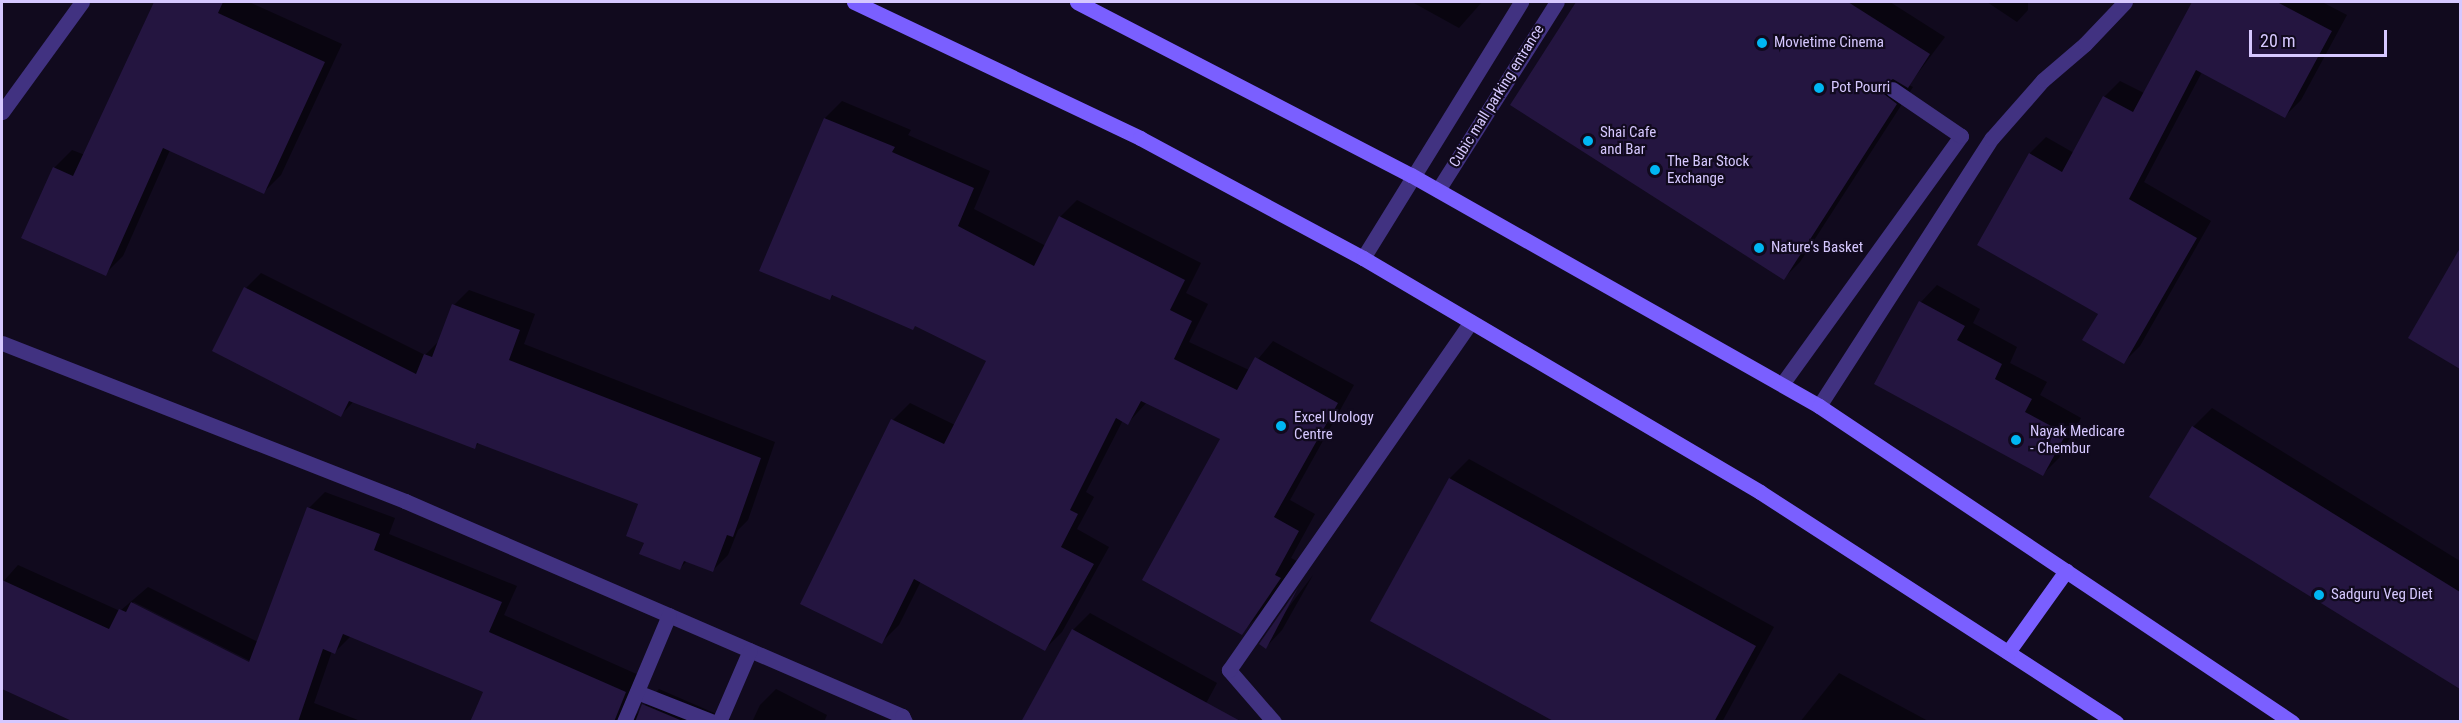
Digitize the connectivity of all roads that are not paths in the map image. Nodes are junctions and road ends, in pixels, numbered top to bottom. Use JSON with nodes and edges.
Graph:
{"nodes":[{"id":1,"x":82,"y":2,"type":"edge"},
{"id":2,"x":854,"y":2,"type":"edge"},
{"id":3,"x":1077,"y":2,"type":"edge"},
{"id":4,"x":1521,"y":2,"type":"edge"},
{"id":5,"x":1557,"y":2,"type":"edge"},
{"id":6,"x":2125,"y":2,"type":"edge"},
{"id":7,"x":1892,"y":89,"type":"dead end"},
{"id":8,"x":2,"y":112,"type":"edge"},
{"id":9,"x":1411,"y":175,"type":"junction"},
{"id":10,"x":1438,"y":190,"type":"junction"},
{"id":11,"x":1363,"y":258,"type":"junction"},
{"id":12,"x":1471,"y":322,"type":"junction"},
{"id":13,"x":2,"y":343,"type":"edge"},
{"id":14,"x":1782,"y":384,"type":"junction"},
{"id":15,"x":1819,"y":406,"type":"junction"},
{"id":16,"x":2066,"y":571,"type":"junction"},
{"id":17,"x":669,"y":615,"type":"junction"},
{"id":18,"x":750,"y":650,"type":"junction"},
{"id":19,"x":2008,"y":652,"type":"junction"},
{"id":20,"x":637,"y":692,"type":"junction"},
{"id":21,"x":624,"y":722,"type":"edge"},
{"id":22,"x":713,"y":722,"type":"edge"},
{"id":23,"x":719,"y":722,"type":"edge"},
{"id":24,"x":904,"y":722,"type":"edge"},
{"id":25,"x":1274,"y":722,"type":"edge"},
{"id":26,"x":2116,"y":722,"type":"edge"},
{"id":27,"x":2292,"y":722,"type":"edge"}],
"edges":[{"from":1,"to":8,"type":"street"},
{"from":2,"to":11,"type":"main road"},
{"from":3,"to":9,"type":"main road"},
{"from":4,"to":9,"type":"street"},
{"from":5,"to":10,"type":"street","name":"Cubic mall parking entrance"},
{"from":6,"to":15,"type":"street"},
{"from":7,"to":14,"type":"street"},
{"from":9,"to":10,"type":"main road"},
{"from":9,"to":11,"type":"street"},
{"from":10,"to":14,"type":"main road"},
{"from":11,"to":12,"type":"main road"},
{"from":12,"to":19,"type":"main road"},
{"from":12,"to":25,"type":"street"},
{"from":13,"to":17,"type":"street"},
{"from":14,"to":15,"type":"main road"},
{"from":15,"to":16,"type":"main road"},
{"from":16,"to":19,"type":"main road"},
{"from":16,"to":27,"type":"main road"},
{"from":17,"to":18,"type":"street"},
{"from":17,"to":20,"type":"street"},
{"from":18,"to":23,"type":"street"},
{"from":18,"to":24,"type":"street"},
{"from":19,"to":26,"type":"main road"},
{"from":20,"to":21,"type":"street"},
{"from":20,"to":22,"type":"street"}]}
